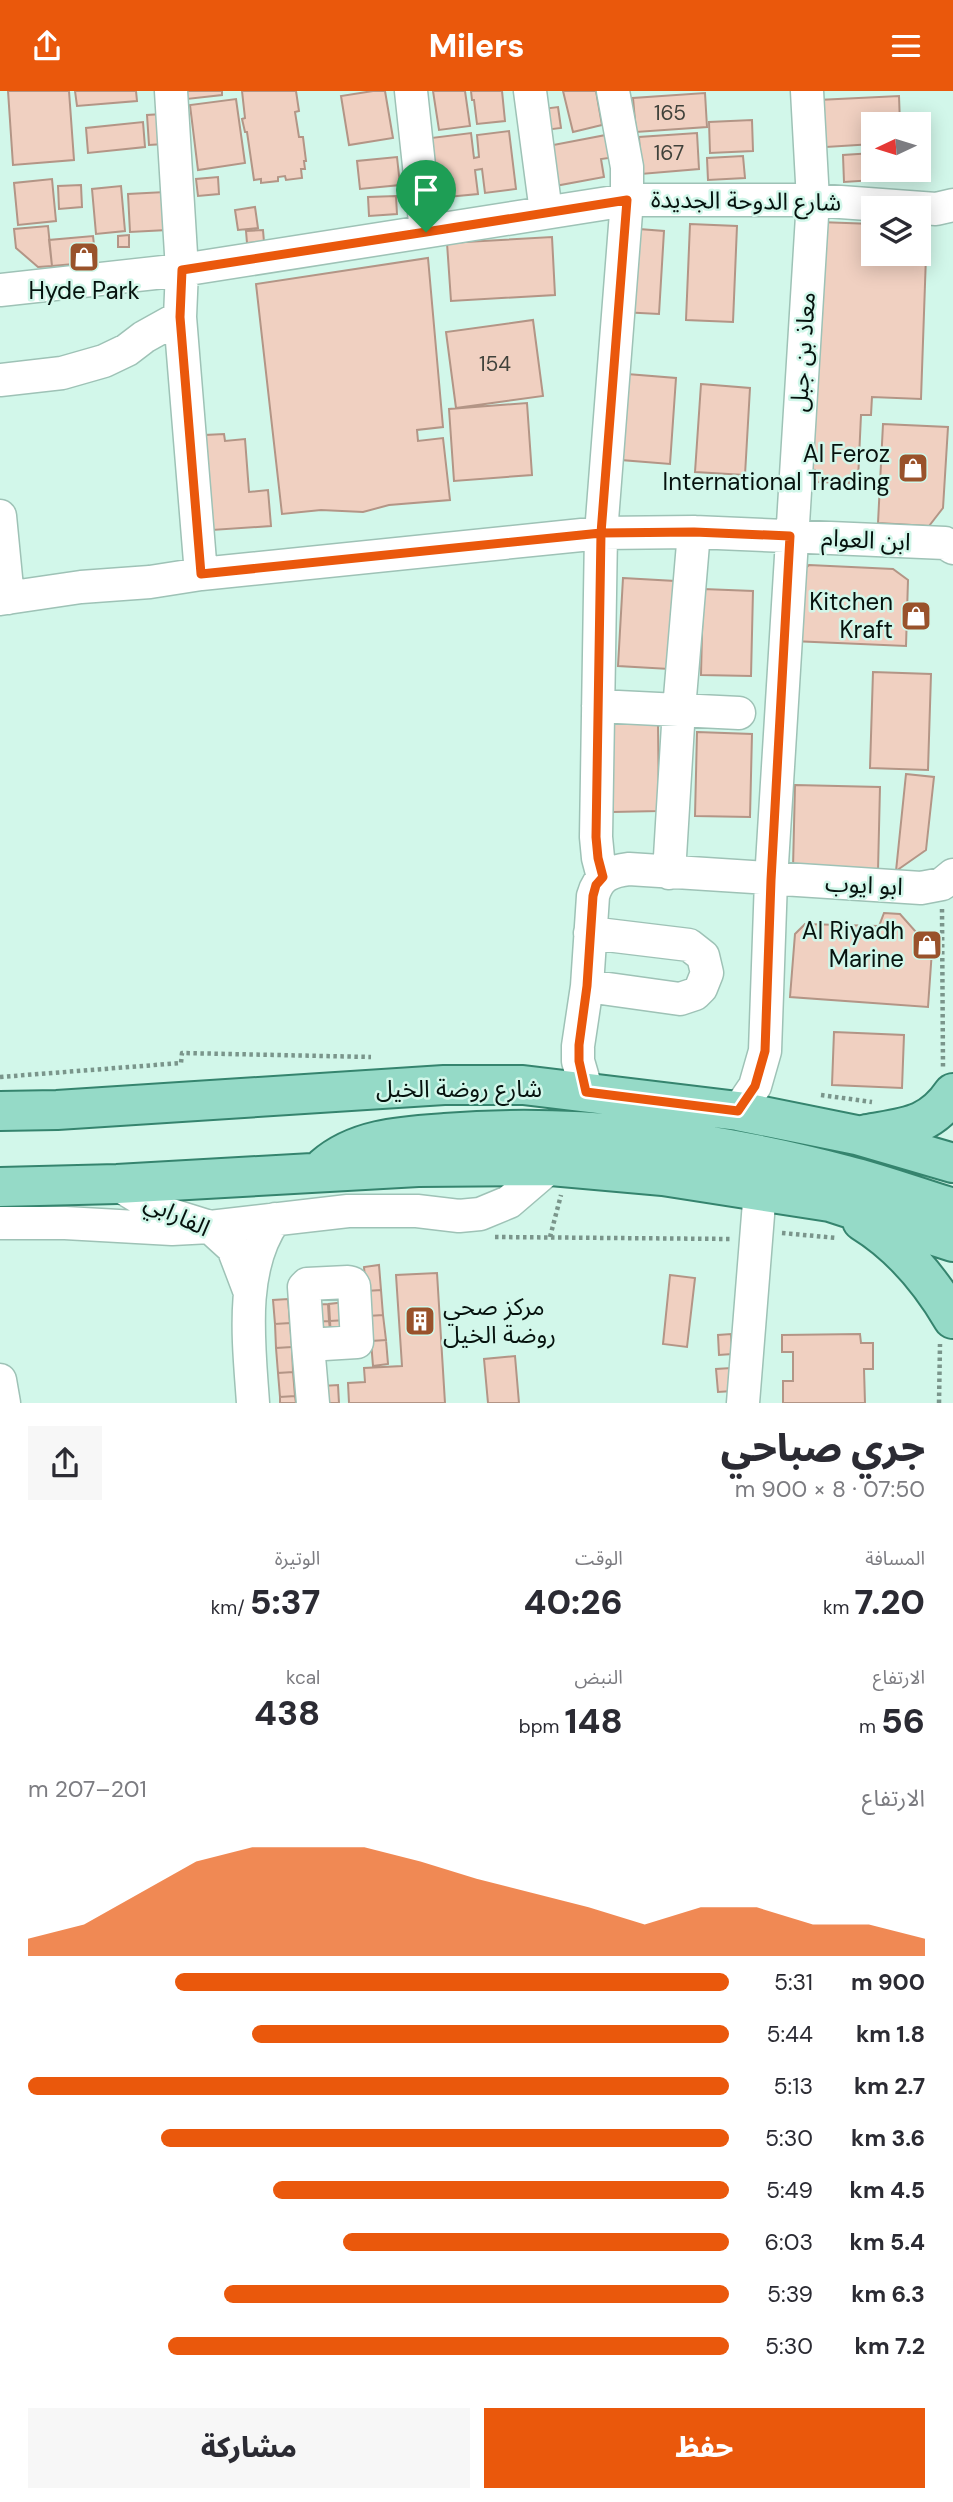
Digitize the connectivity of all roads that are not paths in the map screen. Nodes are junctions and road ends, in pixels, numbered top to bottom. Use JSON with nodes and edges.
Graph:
{"nodes":[{"id":1,"x":171,"y":91,"type":"edge"},
{"id":2,"x":411,"y":91,"type":"edge"},
{"id":3,"x":530,"y":91,"type":"edge"},
{"id":4,"x":613,"y":91,"type":"edge"},
{"id":5,"x":807,"y":91,"type":"edge"},
{"id":6,"x":627,"y":200,"type":"junction"},
{"id":7,"x":813,"y":201,"type":"junction"},
{"id":8,"x":953,"y":205,"type":"edge"},
{"id":9,"x":546,"y":212,"type":"junction"},
{"id":10,"x":426,"y":232,"type":"junction"},
{"id":11,"x":182,"y":270,"type":"junction"},
{"id":12,"x":0,"y":290,"type":"edge"},
{"id":13,"x":180,"y":317,"type":"junction"},
{"id":14,"x":0,"y":380,"type":"edge"},
{"id":15,"x":0,"y":516,"type":"edge"},
{"id":16,"x":694,"y":532,"type":"junction"},
{"id":17,"x":601,"y":533,"type":"junction"},
{"id":18,"x":790,"y":536,"type":"junction"},
{"id":19,"x":950,"y":543,"type":"edge"},
{"id":20,"x":201,"y":574,"type":"junction"},
{"id":21,"x":4,"y":599,"type":"edge"},
{"id":22,"x":598,"y":706,"type":"junction"},
{"id":23,"x":679,"y":709,"type":"junction"},
{"id":24,"x":739,"y":713,"type":"dead end"},
{"id":25,"x":669,"y":873,"type":"junction"},
{"id":26,"x":953,"y":875,"type":"edge"},
{"id":27,"x":603,"y":877,"type":"junction"},
{"id":28,"x":771,"y":880,"type":"junction"},
{"id":29,"x":590,"y":933,"type":"junction"},
{"id":30,"x":587,"y":986,"type":"junction"},
{"id":31,"x":586,"y":1092,"type":"junction"},
{"id":32,"x":953,"y":1093,"type":"edge"},
{"id":33,"x":57,"y":1110,"type":"junction"},
{"id":34,"x":0,"y":1111,"type":"edge"},
{"id":35,"x":738,"y":1111,"type":"junction"},
{"id":36,"x":857,"y":1135,"type":"junction"},
{"id":37,"x":0,"y":1139,"type":"edge"},
{"id":38,"x":953,"y":1163,"type":"edge"},
{"id":39,"x":318,"y":1172,"type":"junction"},
{"id":40,"x":117,"y":1184,"type":"junction"},
{"id":41,"x":554,"y":1185,"type":"junction"},
{"id":42,"x":0,"y":1187,"type":"edge"},
{"id":43,"x":760,"y":1190,"type":"junction"},
{"id":44,"x":830,"y":1202,"type":"junction"},
{"id":45,"x":953,"y":1208,"type":"edge"},
{"id":46,"x":275,"y":1219,"type":"junction"},
{"id":47,"x":210,"y":1227,"type":"junction"},
{"id":48,"x":7,"y":1229,"type":"edge"},
{"id":49,"x":953,"y":1242,"type":"edge"},
{"id":50,"x":249,"y":1290,"type":"junction"},
{"id":51,"x":946,"y":1328,"type":"edge"},
{"id":52,"x":308,"y":1345,"type":"dead end"},
{"id":53,"x":0,"y":1380,"type":"edge"},
{"id":54,"x":4,"y":1403,"type":"edge"},
{"id":55,"x":253,"y":1403,"type":"edge"},
{"id":56,"x":313,"y":1403,"type":"edge"},
{"id":57,"x":743,"y":1403,"type":"edge"}],
"edges":[{"from":1,"to":11,"type":"street"},
{"from":2,"to":10,"type":"street"},
{"from":3,"to":9,"type":"street"},
{"from":4,"to":6,"type":"street"},
{"from":5,"to":7,"type":"street","name":"معاذ بن جبل"},
{"from":6,"to":7,"type":"street","name":"شارع الدوحة الجديدة"},
{"from":6,"to":9,"type":"street","name":"شارع الدوحة الجديدة"},
{"from":6,"to":17,"type":"street"},
{"from":7,"to":8,"type":"street","name":"شارع الدوحة الجديدة"},
{"from":7,"to":18,"type":"street","name":"معاذ بن جبل"},
{"from":9,"to":10,"type":"street","name":"شارع الدوحة الجديدة"},
{"from":10,"to":11,"type":"street","name":"شارع الدوحة الجديدة"},
{"from":11,"to":12,"type":"street","name":"شارع الدوحة الجديدة"},
{"from":11,"to":13,"type":"street"},
{"from":13,"to":14,"type":"street"},
{"from":13,"to":20,"type":"street"},
{"from":15,"to":21,"type":"street"},
{"from":16,"to":17,"type":"street","name":"ابن العوام"},
{"from":16,"to":18,"type":"street","name":"ابن العوام"},
{"from":16,"to":23,"type":"street"},
{"from":17,"to":20,"type":"street","name":"ابن العوام"},
{"from":17,"to":22,"type":"street"},
{"from":18,"to":19,"type":"street","name":"ابن العوام"},
{"from":18,"to":28,"type":"street","name":"معاذ بن جبل"},
{"from":20,"to":21,"type":"street","name":"ابن العوام"},
{"from":22,"to":23,"type":"street"},
{"from":22,"to":27,"type":"street"},
{"from":23,"to":24,"type":"street"},
{"from":23,"to":25,"type":"street"},
{"from":25,"to":27,"type":"street","name":"ابو ايوب"},
{"from":25,"to":28,"type":"street","name":"ابو ايوب"},
{"from":26,"to":28,"type":"street","name":"ابو ايوب"},
{"from":27,"to":29,"type":"street"},
{"from":28,"to":35,"type":"street","name":"معاذ بن جبل"},
{"from":29,"to":30,"type":"street"},
{"from":29,"to":30,"type":"street"},
{"from":30,"to":31,"type":"street"},
{"from":31,"to":33,"type":"main road","name":"شارع روضة الخيل"},
{"from":31,"to":35,"type":"main road","name":"شارع روضة الخيل"},
{"from":32,"to":36,"type":"main road"},
{"from":33,"to":34,"type":"main road","name":"شارع روضة الخيل"},
{"from":33,"to":37,"type":"main road"},
{"from":35,"to":36,"type":"main road","name":"شارع روضة الخيل"},
{"from":36,"to":38,"type":"main road","name":"شارع روضة الخيل"},
{"from":39,"to":40,"type":"main road"},
{"from":39,"to":41,"type":"main road"},
{"from":39,"to":45,"type":"main road"},
{"from":40,"to":42,"type":"main road"},
{"from":40,"to":47,"type":"street","name":"الفارابي"},
{"from":41,"to":43,"type":"main road"},
{"from":41,"to":46,"type":"street"},
{"from":43,"to":44,"type":"main road"},
{"from":43,"to":57,"type":"street"},
{"from":44,"to":49,"type":"main road"},
{"from":44,"to":51,"type":"main road"},
{"from":46,"to":47,"type":"street"},
{"from":46,"to":50,"type":"street","name":"الفارابي"},
{"from":47,"to":48,"type":"street"},
{"from":47,"to":50,"type":"street","name":"الفارابي"},
{"from":50,"to":55,"type":"street","name":"الفارابي"},
{"from":52,"to":56,"type":"street"},
{"from":53,"to":54,"type":"street"}]}
